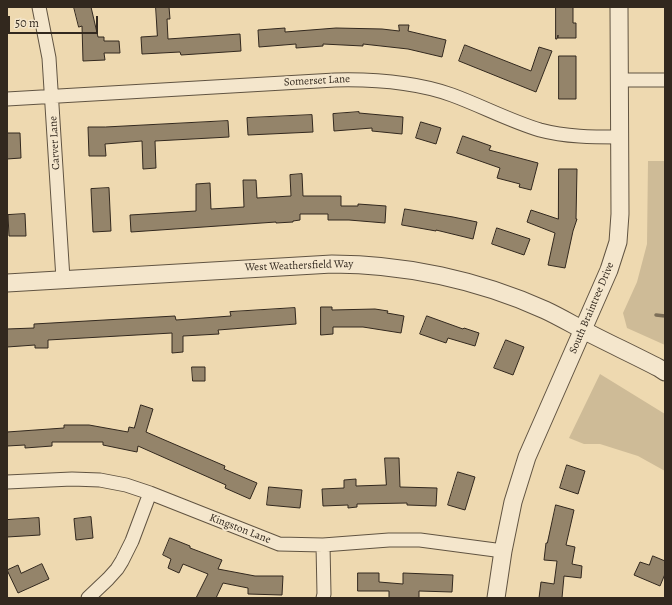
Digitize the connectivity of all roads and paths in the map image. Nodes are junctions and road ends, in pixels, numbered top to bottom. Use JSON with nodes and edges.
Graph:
{"nodes":[{"id":1,"x":39,"y":7,"type":"edge"},
{"id":2,"x":619,"y":7,"type":"edge"},
{"id":3,"x":619,"y":80,"type":"junction"},
{"id":4,"x":665,"y":80,"type":"edge"},
{"id":5,"x":52,"y":96,"type":"junction"},
{"id":6,"x":7,"y":99,"type":"edge"},
{"id":7,"x":619,"y":137,"type":"junction"},
{"id":8,"x":63,"y":279,"type":"junction"},
{"id":9,"x":7,"y":283,"type":"edge"},
{"id":10,"x":583,"y":330,"type":"junction"},
{"id":11,"x":665,"y":372,"type":"edge"},
{"id":12,"x":7,"y":482,"type":"edge"},
{"id":13,"x":150,"y":493,"type":"junction"},
{"id":14,"x":323,"y":545,"type":"junction"},
{"id":15,"x":503,"y":551,"type":"junction"},
{"id":16,"x":88,"y":598,"type":"edge"},
{"id":17,"x":323,"y":598,"type":"edge"},
{"id":18,"x":496,"y":598,"type":"edge"}],
"edges":[{"from":1,"to":5,"type":"street","name":"Carver Lane"},
{"from":2,"to":3,"type":"street","name":"South Braintree Drive"},
{"from":3,"to":4,"type":"street"},
{"from":3,"to":7,"type":"street","name":"South Braintree Drive"},
{"from":5,"to":6,"type":"street","name":"Somerset Lane"},
{"from":5,"to":7,"type":"street","name":"Somerset Lane"},
{"from":5,"to":8,"type":"street","name":"Carver Lane"},
{"from":7,"to":10,"type":"street","name":"South Braintree Drive"},
{"from":8,"to":9,"type":"street","name":"West Weathersfield Way"},
{"from":8,"to":10,"type":"street","name":"West Weathersfield Way"},
{"from":10,"to":11,"type":"street","name":"West Weathersfield Way"},
{"from":10,"to":15,"type":"street","name":"South Braintree Drive"},
{"from":12,"to":13,"type":"street","name":"Kingston Lane"},
{"from":13,"to":14,"type":"street","name":"Kingston Lane"},
{"from":13,"to":16,"type":"street"},
{"from":14,"to":15,"type":"street","name":"Kingston Lane"},
{"from":14,"to":17,"type":"street"},
{"from":15,"to":18,"type":"street","name":"South Braintree Drive"}]}
